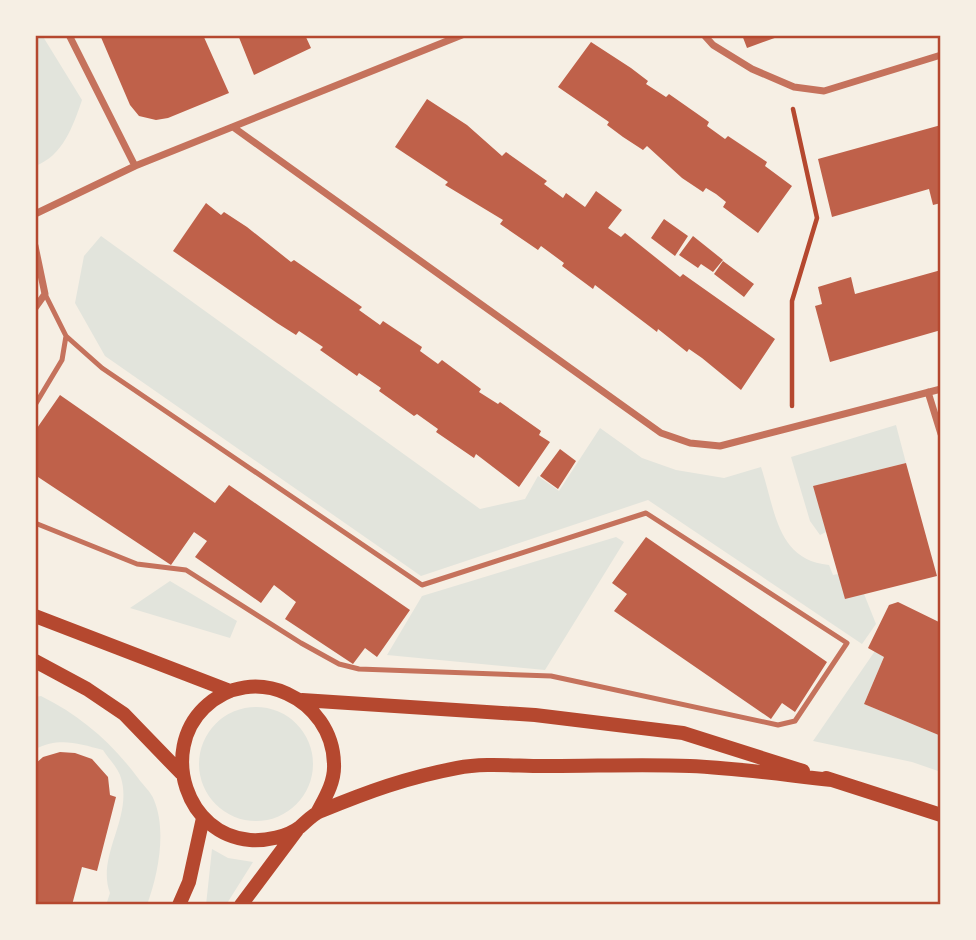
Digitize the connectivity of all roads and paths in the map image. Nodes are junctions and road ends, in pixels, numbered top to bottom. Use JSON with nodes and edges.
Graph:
{"nodes":[{"id":1,"x":69,"y":35,"type":"edge"},
{"id":2,"x":461,"y":35,"type":"edge"},
{"id":3,"x":704,"y":35,"type":"edge"},
{"id":4,"x":941,"y":55,"type":"edge"},
{"id":5,"x":787,"y":85,"type":"junction"},
{"id":6,"x":233,"y":127,"type":"junction"},
{"id":7,"x":135,"y":166,"type":"junction"},
{"id":8,"x":35,"y":214,"type":"edge"},
{"id":9,"x":35,"y":246,"type":"edge"},
{"id":10,"x":45,"y":294,"type":"junction"},
{"id":11,"x":35,"y":308,"type":"edge"},
{"id":12,"x":66,"y":336,"type":"junction"},
{"id":13,"x":941,"y":389,"type":"edge"},
{"id":14,"x":928,"y":392,"type":"junction"},
{"id":15,"x":35,"y":405,"type":"edge"},
{"id":16,"x":792,"y":428,"type":"junction"},
{"id":17,"x":941,"y":434,"type":"edge"},
{"id":18,"x":35,"y":523,"type":"edge"},
{"id":19,"x":35,"y":616,"type":"edge"},
{"id":20,"x":35,"y":661,"type":"edge"},
{"id":21,"x":230,"y":691,"type":"junction"},
{"id":22,"x":302,"y":700,"type":"junction"},
{"id":23,"x":181,"y":773,"type":"junction"},
{"id":24,"x":832,"y":780,"type":"junction"},
{"id":25,"x":317,"y":813,"type":"junction"},
{"id":26,"x":941,"y":815,"type":"edge"},
{"id":27,"x":203,"y":818,"type":"junction"},
{"id":28,"x":298,"y":829,"type":"junction"},
{"id":29,"x":179,"y":905,"type":"edge"},
{"id":30,"x":241,"y":905,"type":"edge"}],
"edges":[{"from":1,"to":7,"type":"street"},
{"from":2,"to":6,"type":"street"},
{"from":3,"to":5,"type":"street"},
{"from":4,"to":5,"type":"street"},
{"from":5,"to":16,"type":"path"},
{"from":6,"to":7,"type":"street"},
{"from":6,"to":16,"type":"street"},
{"from":7,"to":8,"type":"street"},
{"from":9,"to":10,"type":"street"},
{"from":10,"to":11,"type":"street"},
{"from":10,"to":12,"type":"lane"},
{"from":12,"to":15,"type":"lane"},
{"from":12,"to":18,"type":"lane"},
{"from":13,"to":14,"type":"street"},
{"from":14,"to":16,"type":"street"},
{"from":14,"to":17,"type":"street"},
{"from":19,"to":21,"type":"main road"},
{"from":20,"to":23,"type":"main road"},
{"from":21,"to":22,"type":"main road"},
{"from":21,"to":23,"type":"main road"},
{"from":22,"to":24,"type":"main road"},
{"from":22,"to":25,"type":"main road"},
{"from":23,"to":27,"type":"main road"},
{"from":24,"to":25,"type":"main road"},
{"from":24,"to":26,"type":"main road"},
{"from":25,"to":28,"type":"main road"},
{"from":27,"to":28,"type":"main road"},
{"from":27,"to":29,"type":"main road"},
{"from":28,"to":30,"type":"main road"}]}
